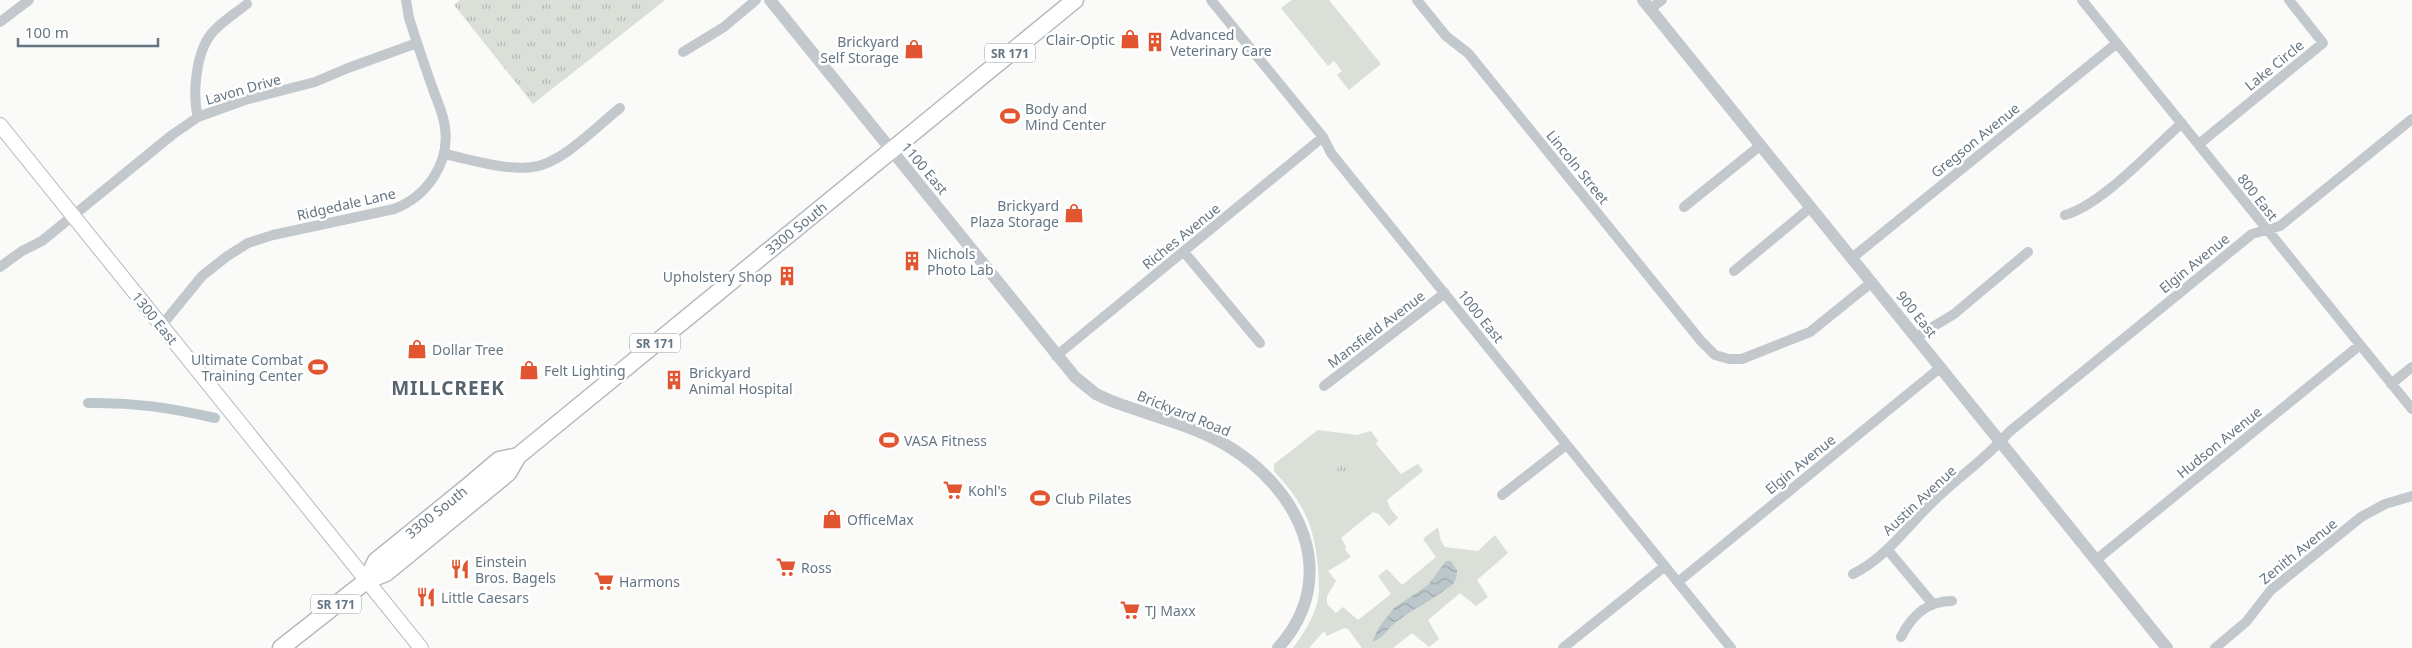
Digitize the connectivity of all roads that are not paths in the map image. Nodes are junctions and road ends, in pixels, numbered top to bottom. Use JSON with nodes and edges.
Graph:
{"nodes":[{"id":1,"x":29,"y":0,"type":"edge"},
{"id":2,"x":406,"y":0,"type":"edge"},
{"id":3,"x":756,"y":0,"type":"edge"},
{"id":4,"x":770,"y":0,"type":"edge"},
{"id":5,"x":1075,"y":0,"type":"edge"},
{"id":6,"x":1211,"y":0,"type":"edge"},
{"id":7,"x":1416,"y":0,"type":"edge"},
{"id":8,"x":1662,"y":0,"type":"edge"},
{"id":9,"x":2082,"y":0,"type":"edge"},
{"id":10,"x":2289,"y":0,"type":"edge"},
{"id":11,"x":247,"y":4,"type":"dead end"},
{"id":12,"x":1647,"y":5,"type":"edge"},
{"id":13,"x":0,"y":22,"type":"edge"},
{"id":14,"x":2117,"y":43,"type":"junction"},
{"id":15,"x":417,"y":44,"type":"junction"},
{"id":16,"x":683,"y":52,"type":"dead end"},
{"id":17,"x":620,"y":108,"type":"dead end"},
{"id":18,"x":198,"y":117,"type":"junction"},
{"id":19,"x":2412,"y":119,"type":"edge"},
{"id":20,"x":2182,"y":123,"type":"junction"},
{"id":21,"x":0,"y":125,"type":"edge"},
{"id":22,"x":1323,"y":137,"type":"junction"},
{"id":23,"x":2199,"y":144,"type":"junction"},
{"id":24,"x":1761,"y":145,"type":"junction"},
{"id":25,"x":891,"y":150,"type":"junction"},
{"id":26,"x":444,"y":154,"type":"junction"},
{"id":27,"x":1811,"y":207,"type":"junction"},
{"id":28,"x":1684,"y":208,"type":"dead end"},
{"id":29,"x":2065,"y":215,"type":"dead end"},
{"id":30,"x":73,"y":217,"type":"junction"},
{"id":31,"x":2266,"y":230,"type":"junction"},
{"id":32,"x":1184,"y":252,"type":"junction"},
{"id":33,"x":2028,"y":252,"type":"dead end"},
{"id":34,"x":1852,"y":258,"type":"junction"},
{"id":35,"x":0,"y":267,"type":"edge"},
{"id":36,"x":1734,"y":271,"type":"dead end"},
{"id":37,"x":1872,"y":282,"type":"junction"},
{"id":38,"x":1445,"y":293,"type":"junction"},
{"id":39,"x":162,"y":325,"type":"junction"},
{"id":40,"x":1916,"y":337,"type":"junction"},
{"id":41,"x":1260,"y":343,"type":"dead end"},
{"id":42,"x":2360,"y":346,"type":"junction"},
{"id":43,"x":1056,"y":356,"type":"junction"},
{"id":44,"x":1941,"y":367,"type":"junction"},
{"id":45,"x":2412,"y":367,"type":"edge"},
{"id":46,"x":2391,"y":384,"type":"junction"},
{"id":47,"x":1324,"y":386,"type":"dead end"},
{"id":48,"x":2412,"y":409,"type":"edge"},
{"id":49,"x":2001,"y":442,"type":"junction"},
{"id":50,"x":1566,"y":445,"type":"junction"},
{"id":51,"x":1502,"y":495,"type":"dead end"},
{"id":52,"x":2412,"y":496,"type":"edge"},
{"id":53,"x":1887,"y":549,"type":"junction"},
{"id":54,"x":2096,"y":560,"type":"junction"},
{"id":55,"x":1665,"y":566,"type":"junction"},
{"id":56,"x":1853,"y":574,"type":"dead end"},
{"id":57,"x":366,"y":580,"type":"junction"},
{"id":58,"x":1678,"y":582,"type":"junction"},
{"id":59,"x":1952,"y":600,"type":"dead end"},
{"id":60,"x":1932,"y":603,"type":"junction"},
{"id":61,"x":1900,"y":637,"type":"dead end"},
{"id":62,"x":281,"y":648,"type":"edge"},
{"id":63,"x":421,"y":648,"type":"edge"},
{"id":64,"x":1278,"y":648,"type":"edge"},
{"id":65,"x":1563,"y":648,"type":"edge"},
{"id":66,"x":1731,"y":648,"type":"edge"},
{"id":67,"x":2167,"y":648,"type":"edge"},
{"id":68,"x":2215,"y":648,"type":"edge"}],
"edges":[{"from":1,"to":13,"type":"street"},
{"from":2,"to":15,"type":"street","name":"Ridgedale Lane"},
{"from":3,"to":16,"type":"street"},
{"from":4,"to":25,"type":"street","name":"1100 East"},
{"from":5,"to":25,"type":"main road","name":"3300 South","number":"SR 171"},
{"from":6,"to":22,"type":"street","name":"1000 East"},
{"from":7,"to":37,"type":"street","name":"Lincoln Street"},
{"from":8,"to":12,"type":"street"},
{"from":9,"to":14,"type":"street","name":"800 East"},
{"from":10,"to":23,"type":"street","name":"Lake Circle"},
{"from":11,"to":18,"type":"street"},
{"from":12,"to":24,"type":"street","name":"900 East"},
{"from":14,"to":20,"type":"street","name":"800 East"},
{"from":14,"to":34,"type":"street","name":"Gregson Avenue"},
{"from":15,"to":18,"type":"street","name":"Lavon Drive"},
{"from":15,"to":26,"type":"street","name":"Ridgedale Lane"},
{"from":17,"to":26,"type":"street"},
{"from":18,"to":30,"type":"street","name":"Lavon Drive"},
{"from":19,"to":31,"type":"street","name":"Elgin Avenue"},
{"from":20,"to":23,"type":"street","name":"800 East"},
{"from":20,"to":29,"type":"street"},
{"from":21,"to":30,"type":"main road","name":"1300 East"},
{"from":22,"to":32,"type":"street","name":"Riches Avenue"},
{"from":22,"to":38,"type":"street","name":"1000 East"},
{"from":23,"to":31,"type":"street","name":"800 East"},
{"from":24,"to":27,"type":"street","name":"900 East"},
{"from":24,"to":28,"type":"street"},
{"from":25,"to":43,"type":"street","name":"1100 East"},
{"from":25,"to":57,"type":"main road","name":"3300 South","number":"SR 171"},
{"from":26,"to":39,"type":"street","name":"Ridgedale Lane"},
{"from":27,"to":34,"type":"street","name":"900 East"},
{"from":27,"to":36,"type":"street"},
{"from":30,"to":35,"type":"street","name":"Lavon Drive"},
{"from":30,"to":39,"type":"main road","name":"1300 East"},
{"from":31,"to":42,"type":"street","name":"800 East"},
{"from":31,"to":49,"type":"street","name":"Elgin Avenue"},
{"from":32,"to":41,"type":"street"},
{"from":32,"to":43,"type":"street","name":"Riches Avenue"},
{"from":33,"to":40,"type":"street"},
{"from":34,"to":37,"type":"street","name":"900 East"},
{"from":37,"to":40,"type":"street","name":"900 East"},
{"from":38,"to":47,"type":"street","name":"Mansfield Avenue"},
{"from":38,"to":50,"type":"street","name":"1000 East"},
{"from":39,"to":57,"type":"main road","name":"1300 East"},
{"from":40,"to":44,"type":"street","name":"900 East"},
{"from":42,"to":46,"type":"street","name":"800 East"},
{"from":42,"to":54,"type":"street","name":"Hudson Avenue"},
{"from":43,"to":64,"type":"street","name":"Brickyard Road"},
{"from":44,"to":49,"type":"street","name":"900 East"},
{"from":44,"to":58,"type":"street","name":"Elgin Avenue"},
{"from":45,"to":46,"type":"street"},
{"from":46,"to":48,"type":"street","name":"800 East"},
{"from":49,"to":53,"type":"street","name":"Austin Avenue"},
{"from":49,"to":54,"type":"street","name":"900 East"},
{"from":50,"to":51,"type":"street"},
{"from":50,"to":55,"type":"street","name":"1000 East"},
{"from":52,"to":68,"type":"street","name":"Zenith Avenue"},
{"from":53,"to":56,"type":"street","name":"Austin Avenue"},
{"from":53,"to":60,"type":"street"},
{"from":54,"to":67,"type":"street","name":"900 East"},
{"from":55,"to":58,"type":"street","name":"1000 East"},
{"from":55,"to":65,"type":"street"},
{"from":57,"to":62,"type":"main road","name":"3300 South","number":"SR 171"},
{"from":57,"to":63,"type":"main road","name":"1300 East"},
{"from":58,"to":66,"type":"street","name":"1000 East"},
{"from":59,"to":60,"type":"street"},
{"from":60,"to":61,"type":"street"}]}
